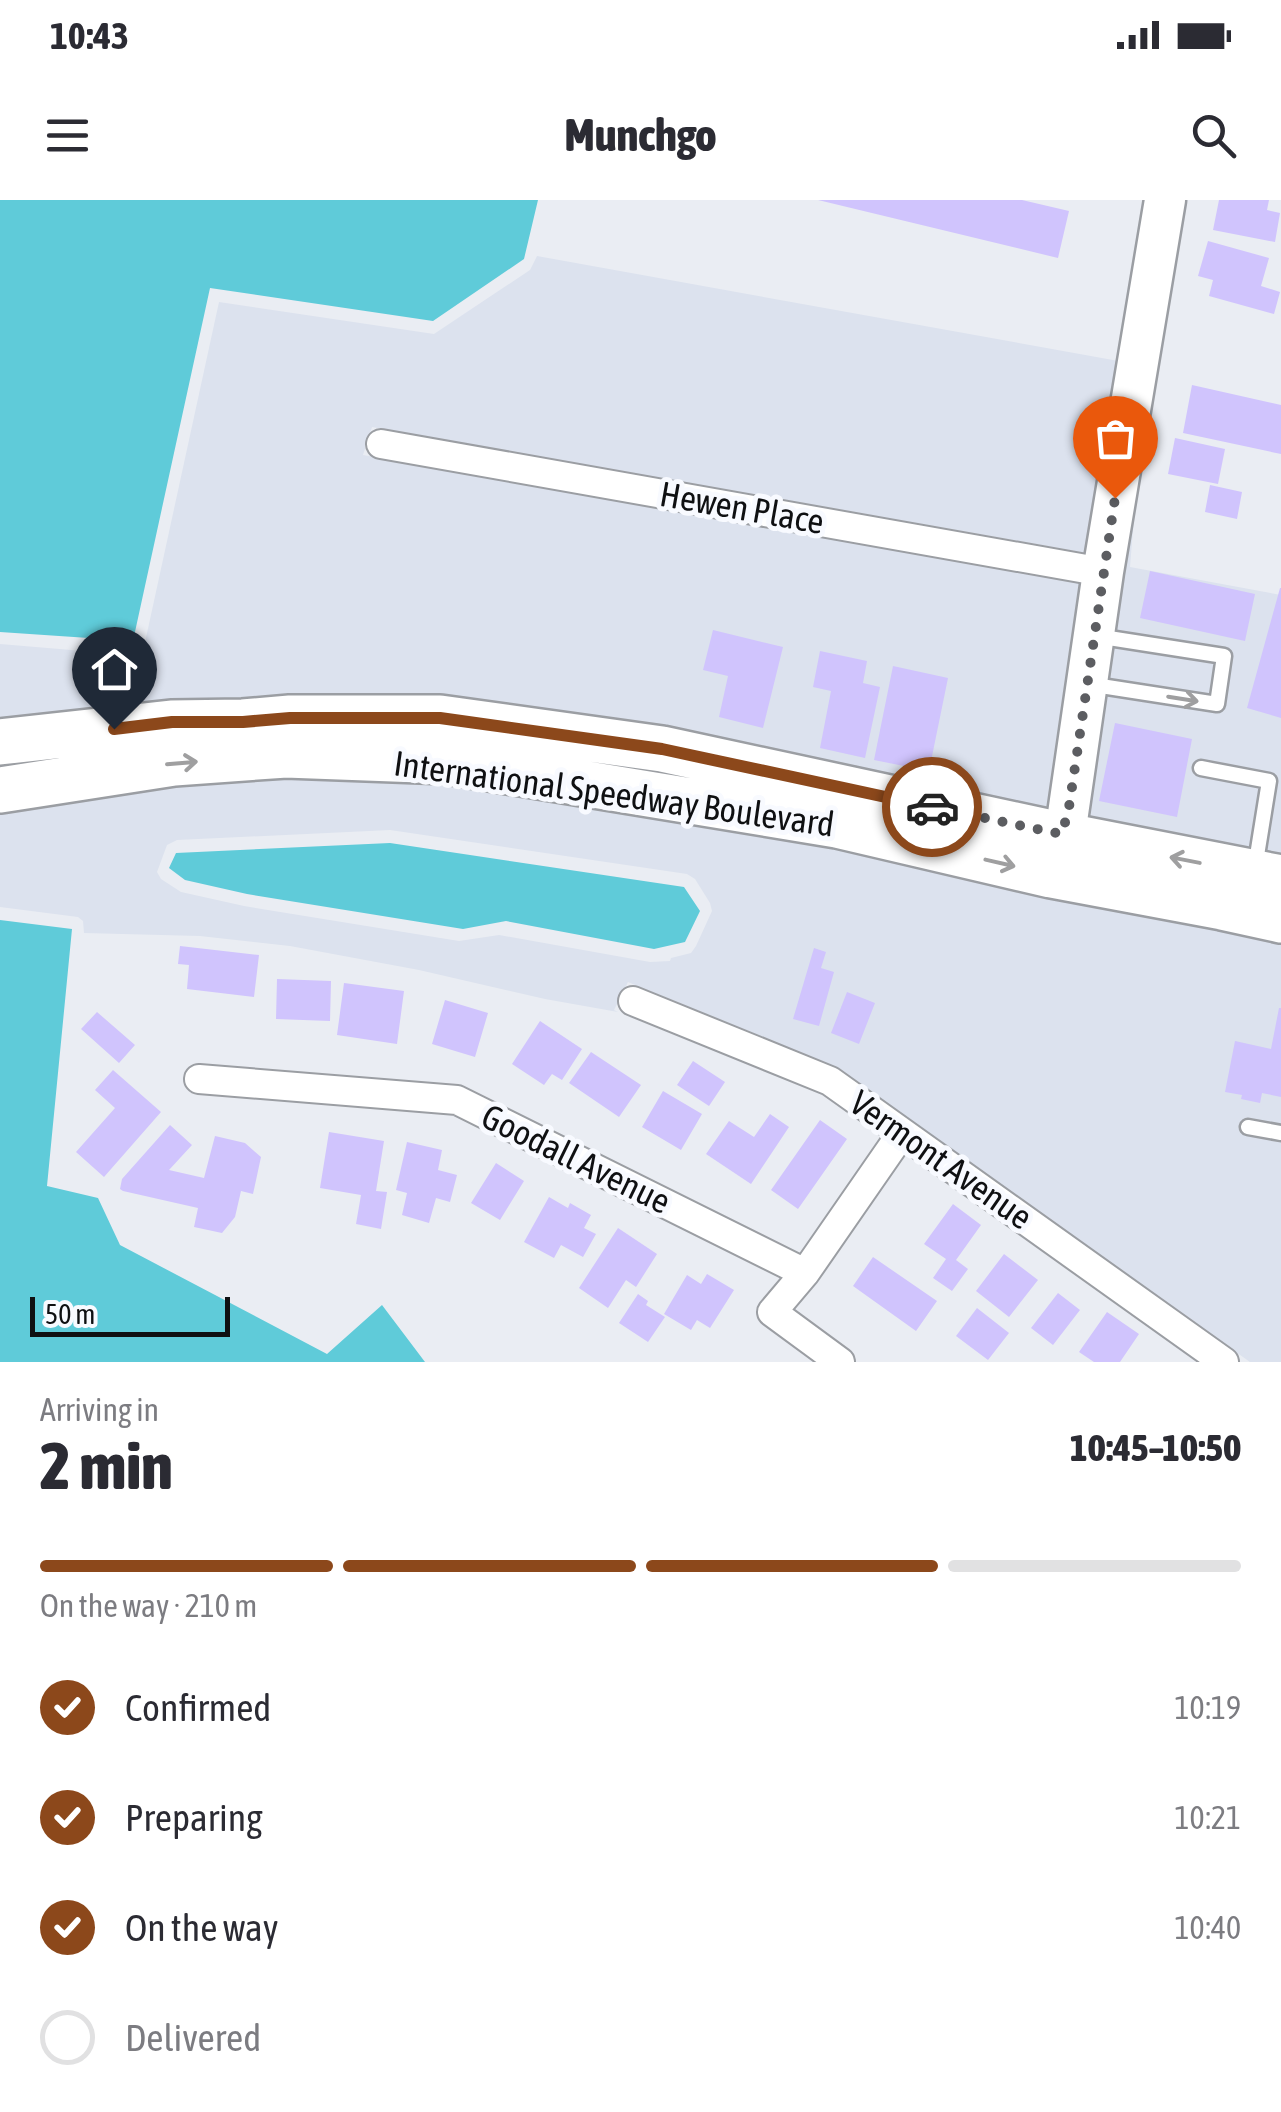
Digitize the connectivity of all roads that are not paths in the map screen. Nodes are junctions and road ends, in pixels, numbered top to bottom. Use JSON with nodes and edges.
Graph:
{"nodes":[{"id":1,"x":1165,"y":200,"type":"edge"},
{"id":2,"x":381,"y":444,"type":"dead end"},
{"id":3,"x":1103,"y":572,"type":"junction"},
{"id":4,"x":1094,"y":636,"type":"junction"},
{"id":5,"x":1087,"y":684,"type":"junction"},
{"id":6,"x":0,"y":742,"type":"edge"},
{"id":7,"x":1201,"y":768,"type":"dead end"},
{"id":8,"x":0,"y":790,"type":"edge"},
{"id":9,"x":1056,"y":855,"type":"junction"},
{"id":10,"x":1268,"y":876,"type":"edge"},
{"id":11,"x":1281,"y":920,"type":"edge"},
{"id":12,"x":634,"y":1001,"type":"dead end"},
{"id":13,"x":199,"y":1079,"type":"dead end"},
{"id":14,"x":1248,"y":1128,"type":"dead end"},
{"id":15,"x":902,"y":1133,"type":"junction"},
{"id":16,"x":1281,"y":1133,"type":"edge"},
{"id":17,"x":805,"y":1274,"type":"junction"},
{"id":18,"x":840,"y":1362,"type":"edge"},
{"id":19,"x":1224,"y":1362,"type":"edge"}],
"edges":[{"from":1,"to":3,"type":"street"},
{"from":2,"to":3,"type":"street","name":"Hewen Place"},
{"from":3,"to":4,"type":"street"},
{"from":4,"to":5,"type":"street"},
{"from":5,"to":4,"type":"lane","one_way":true},
{"from":5,"to":9,"type":"street"},
{"from":6,"to":9,"type":"main road","name":"International Speedway Boulevard"},
{"from":7,"to":10,"type":"lane"},
{"from":8,"to":9,"type":"main road","name":"International Speedway Boulevard","one_way":true},
{"from":10,"to":9,"type":"main road","name":"International Speedway Boulevard","one_way":true},
{"from":9,"to":11,"type":"main road","name":"International Speedway Boulevard"},
{"from":12,"to":15,"type":"street","name":"Vermont Avenue"},
{"from":13,"to":17,"type":"street","name":"Goodall Avenue"},
{"from":14,"to":16,"type":"lane"},
{"from":15,"to":17,"type":"street"},
{"from":15,"to":19,"type":"street","name":"Vermont Avenue"},
{"from":17,"to":18,"type":"street"}]}
